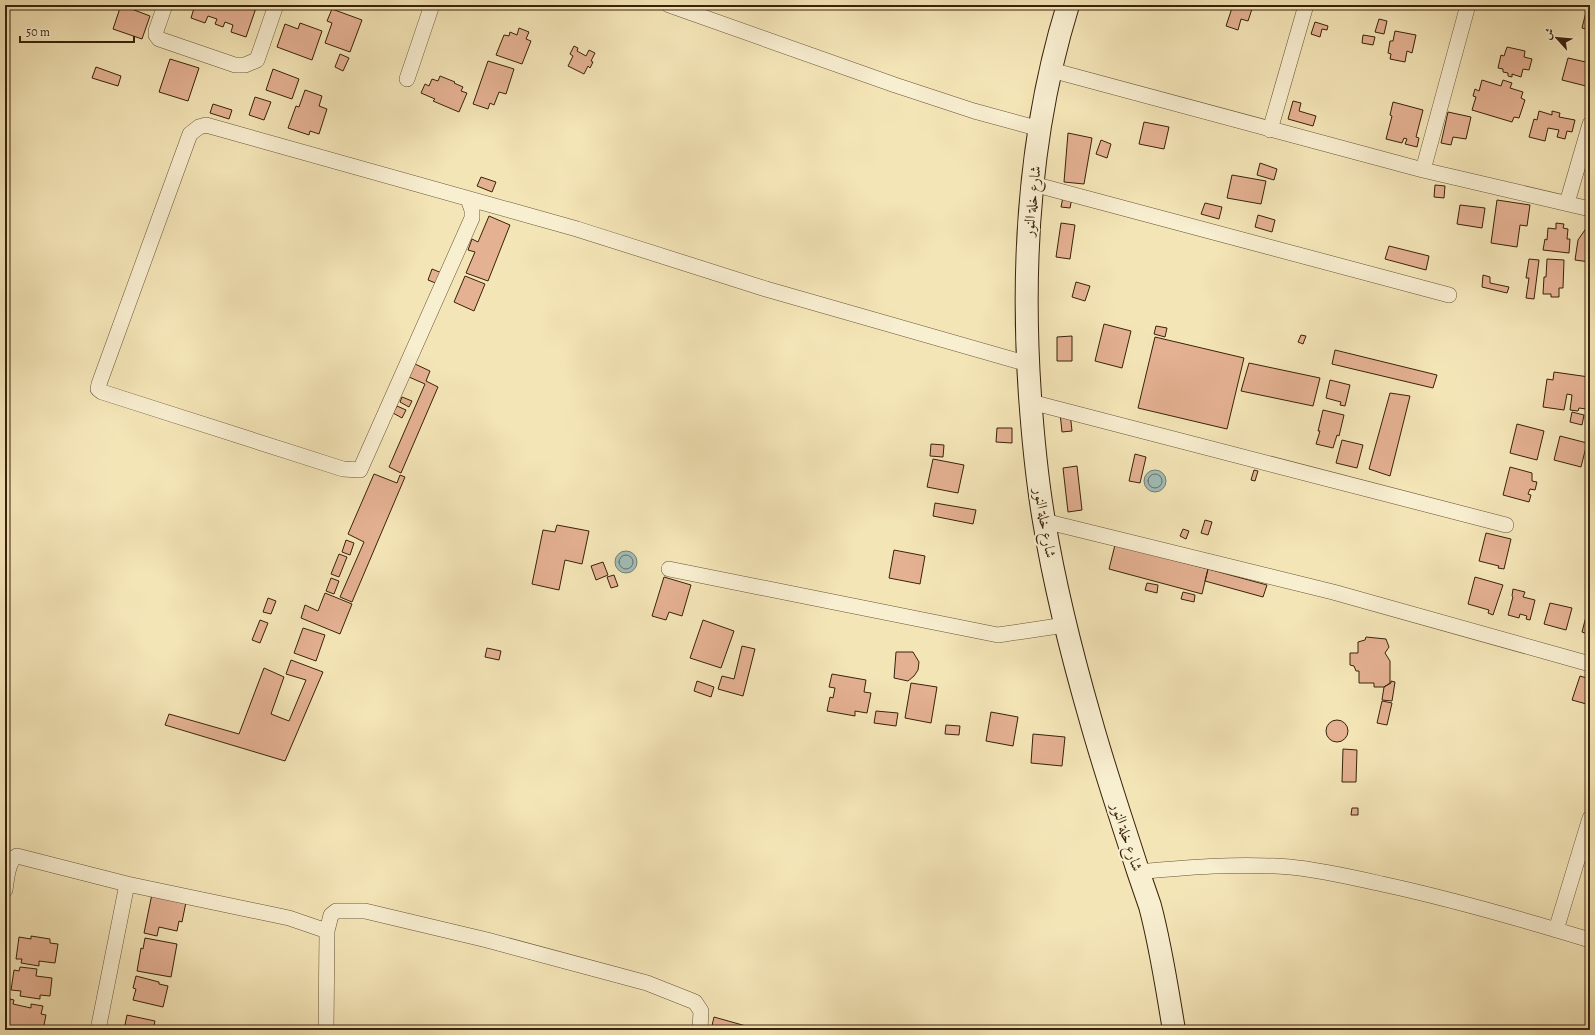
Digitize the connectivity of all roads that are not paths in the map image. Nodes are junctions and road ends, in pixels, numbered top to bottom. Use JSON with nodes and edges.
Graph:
{"nodes":[{"id":1,"x":165,"y":5,"type":"edge"},
{"id":2,"x":276,"y":5,"type":"edge"},
{"id":3,"x":432,"y":5,"type":"edge"},
{"id":4,"x":668,"y":5,"type":"edge"},
{"id":5,"x":1068,"y":5,"type":"edge"},
{"id":6,"x":1306,"y":5,"type":"edge"},
{"id":7,"x":1468,"y":5,"type":"edge"},
{"id":8,"x":1051,"y":70,"type":"junction"},
{"id":9,"x":407,"y":79,"type":"dead end"},
{"id":10,"x":1590,"y":124,"type":"edge"},
{"id":11,"x":1040,"y":129,"type":"junction"},
{"id":12,"x":1270,"y":130,"type":"junction"},
{"id":13,"x":1423,"y":170,"type":"junction"},
{"id":14,"x":1032,"y":184,"type":"junction"},
{"id":15,"x":468,"y":199,"type":"junction"},
{"id":16,"x":1567,"y":203,"type":"junction"},
{"id":17,"x":1590,"y":208,"type":"edge"},
{"id":18,"x":1448,"y":295,"type":"dead end"},
{"id":19,"x":1028,"y":364,"type":"junction"},
{"id":20,"x":1031,"y":402,"type":"junction"},
{"id":21,"x":1044,"y":521,"type":"junction"},
{"id":22,"x":1506,"y":526,"type":"dead end"},
{"id":23,"x":669,"y":569,"type":"dead end"},
{"id":24,"x":1065,"y":625,"type":"junction"},
{"id":25,"x":1590,"y":664,"type":"edge"},
{"id":26,"x":1590,"y":818,"type":"edge"},
{"id":27,"x":1138,"y":872,"type":"junction"},
{"id":28,"x":127,"y":884,"type":"junction"},
{"id":29,"x":5,"y":890,"type":"edge"},
{"id":30,"x":1556,"y":930,"type":"junction"},
{"id":31,"x":327,"y":931,"type":"junction"},
{"id":32,"x":1590,"y":940,"type":"edge"},
{"id":33,"x":98,"y":1030,"type":"edge"},
{"id":34,"x":326,"y":1030,"type":"edge"},
{"id":35,"x":700,"y":1030,"type":"edge"},
{"id":36,"x":1174,"y":1030,"type":"edge"}],
"edges":[{"from":1,"to":2,"type":"street"},
{"from":3,"to":9,"type":"street"},
{"from":4,"to":11,"type":"street"},
{"from":5,"to":8,"type":"street","name":"شارع خلة النور"},
{"from":6,"to":12,"type":"street"},
{"from":7,"to":13,"type":"street"},
{"from":8,"to":11,"type":"street","name":"شارع خلة النور"},
{"from":8,"to":12,"type":"street"},
{"from":10,"to":16,"type":"street"},
{"from":11,"to":14,"type":"street","name":"شارع خلة النور"},
{"from":12,"to":13,"type":"street"},
{"from":13,"to":16,"type":"street"},
{"from":14,"to":18,"type":"street"},
{"from":14,"to":19,"type":"street","name":"شارع خلة النور"},
{"from":15,"to":15,"type":"street"},
{"from":15,"to":19,"type":"street"},
{"from":16,"to":17,"type":"street"},
{"from":19,"to":20,"type":"street","name":"شارع خلة النور"},
{"from":20,"to":21,"type":"street","name":"شارع خلة النور"},
{"from":20,"to":22,"type":"street"},
{"from":21,"to":24,"type":"street","name":"شارع خلة النور"},
{"from":21,"to":25,"type":"street"},
{"from":23,"to":24,"type":"street"},
{"from":24,"to":27,"type":"street","name":"شارع خلة النور"},
{"from":26,"to":30,"type":"street"},
{"from":27,"to":30,"type":"street"},
{"from":27,"to":36,"type":"street","name":"شارع خلة النور"},
{"from":28,"to":29,"type":"street"},
{"from":28,"to":31,"type":"street"},
{"from":28,"to":33,"type":"street"},
{"from":30,"to":32,"type":"street"},
{"from":31,"to":34,"type":"street"},
{"from":31,"to":35,"type":"street"}]}
